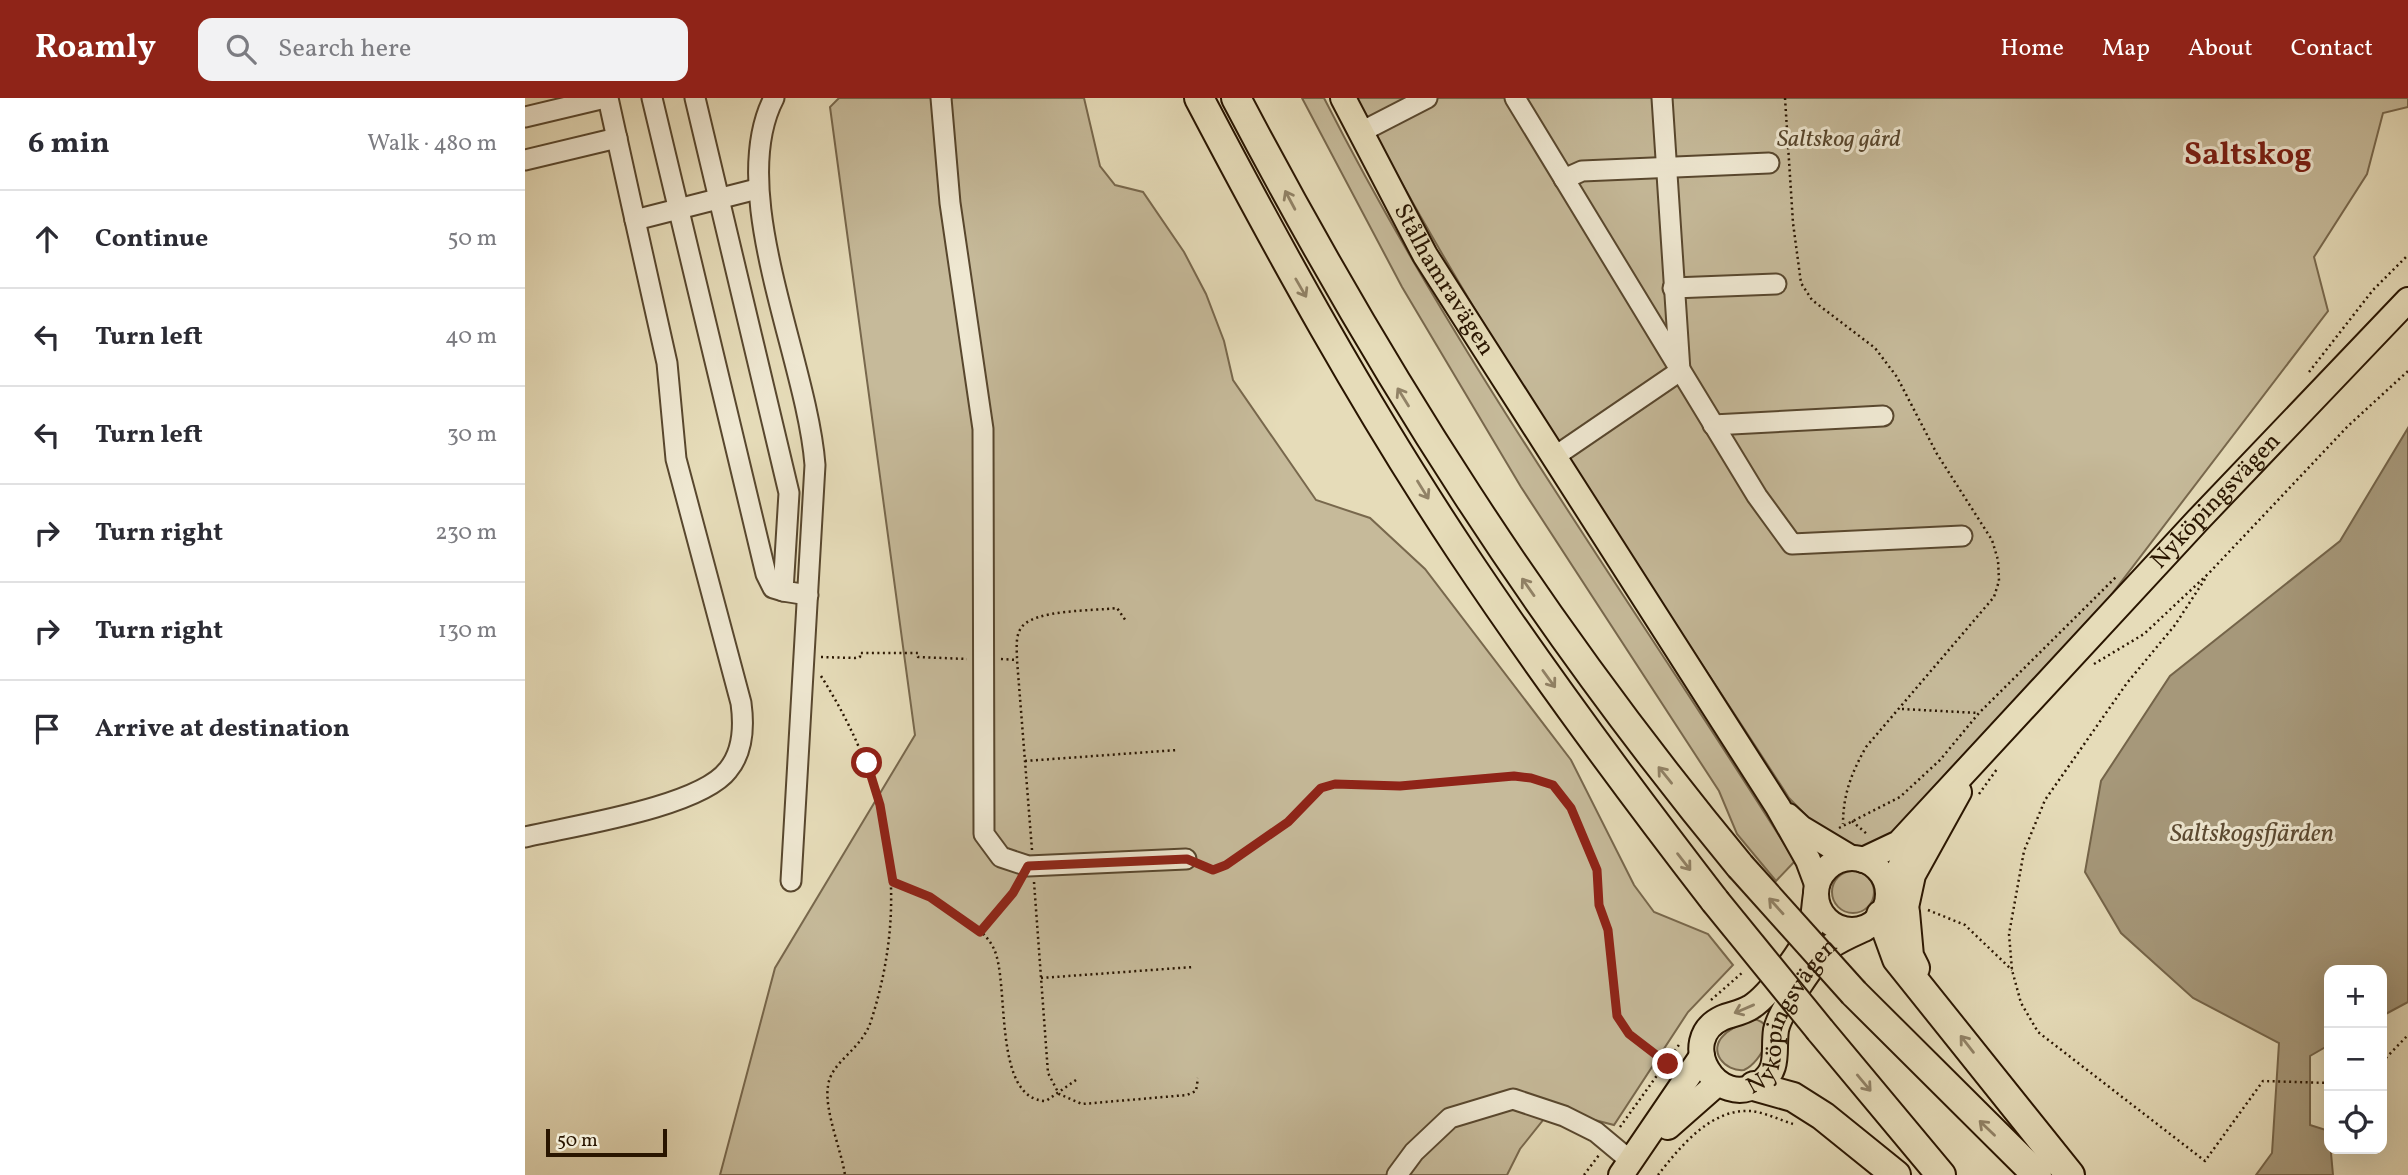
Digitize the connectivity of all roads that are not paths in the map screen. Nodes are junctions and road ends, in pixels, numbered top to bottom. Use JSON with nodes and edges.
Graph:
{"nodes":[{"id":1,"x":606,"y":98,"type":"edge"},
{"id":2,"x":652,"y":98,"type":"edge"},
{"id":3,"x":695,"y":98,"type":"edge"},
{"id":4,"x":774,"y":98,"type":"edge"},
{"id":5,"x":941,"y":98,"type":"edge"},
{"id":6,"x":1199,"y":98,"type":"edge"},
{"id":7,"x":1236,"y":98,"type":"edge"},
{"id":8,"x":1343,"y":98,"type":"edge"},
{"id":9,"x":1427,"y":98,"type":"edge"},
{"id":10,"x":1515,"y":98,"type":"edge"},
{"id":11,"x":1662,"y":98,"type":"edge"},
{"id":12,"x":525,"y":117,"type":"edge"},
{"id":13,"x":1361,"y":132,"type":"junction"},
{"id":14,"x":617,"y":138,"type":"junction"},
{"id":15,"x":525,"y":160,"type":"edge"},
{"id":16,"x":1769,"y":163,"type":"dead end"},
{"id":17,"x":1665,"y":169,"type":"junction"},
{"id":18,"x":1563,"y":179,"type":"junction"},
{"id":19,"x":757,"y":189,"type":"junction"},
{"id":20,"x":719,"y":199,"type":"junction"},
{"id":21,"x":679,"y":209,"type":"junction"},
{"id":22,"x":635,"y":220,"type":"junction"},
{"id":23,"x":1776,"y":284,"type":"dead end"},
{"id":24,"x":1673,"y":288,"type":"junction"},
{"id":25,"x":2408,"y":300,"type":"edge"},
{"id":26,"x":1680,"y":371,"type":"junction"},
{"id":27,"x":1883,"y":416,"type":"dead end"},
{"id":28,"x":1713,"y":425,"type":"junction"},
{"id":29,"x":1554,"y":457,"type":"junction"},
{"id":30,"x":1962,"y":536,"type":"dead end"},
{"id":31,"x":783,"y":592,"type":"junction"},
{"id":32,"x":808,"y":596,"type":"junction"},
{"id":33,"x":2027,"y":704,"type":"junction"},
{"id":34,"x":1778,"y":807,"type":"junction"},
{"id":35,"x":525,"y":837,"type":"edge"},
{"id":36,"x":1187,"y":859,"type":"road end"},
{"id":37,"x":1857,"y":859,"type":"junction"},
{"id":38,"x":791,"y":881,"type":"dead end"},
{"id":39,"x":1817,"y":889,"type":"junction"},
{"id":40,"x":1892,"y":911,"type":"junction"},
{"id":41,"x":1702,"y":1056,"type":"junction"},
{"id":42,"x":1718,"y":1083,"type":"junction"},
{"id":43,"x":1754,"y":1086,"type":"junction"},
{"id":44,"x":1626,"y":1168,"type":"edge"},
{"id":45,"x":1397,"y":1175,"type":"edge"},
{"id":46,"x":1896,"y":1175,"type":"edge"},
{"id":47,"x":1941,"y":1175,"type":"edge"},
{"id":48,"x":2037,"y":1175,"type":"edge"},
{"id":49,"x":2070,"y":1175,"type":"edge"}],
"edges":[{"from":1,"to":12,"type":"street"},
{"from":1,"to":14,"type":"street"},
{"from":2,"to":21,"type":"street"},
{"from":3,"to":20,"type":"street"},
{"from":4,"to":19,"type":"street"},
{"from":5,"to":36,"type":"street"},
{"from":6,"to":47,"type":"highway","one_way":true,"bridge":true},
{"from":48,"to":7,"type":"highway","one_way":true,"bridge":true},
{"from":8,"to":13,"type":"main road","name":"Stålhamravägen"},
{"from":9,"to":13,"type":"street"},
{"from":10,"to":18,"type":"street"},
{"from":11,"to":17,"type":"street"},
{"from":13,"to":29,"type":"main road","name":"Stålhamravägen"},
{"from":14,"to":15,"type":"street"},
{"from":14,"to":22,"type":"street"},
{"from":16,"to":17,"type":"street"},
{"from":17,"to":18,"type":"street"},
{"from":17,"to":24,"type":"street"},
{"from":18,"to":26,"type":"street"},
{"from":19,"to":20,"type":"street"},
{"from":19,"to":32,"type":"street"},
{"from":20,"to":21,"type":"street"},
{"from":20,"to":31,"type":"street"},
{"from":21,"to":22,"type":"street"},
{"from":21,"to":31,"type":"street"},
{"from":22,"to":35,"type":"street"},
{"from":23,"to":24,"type":"street"},
{"from":24,"to":26,"type":"street"},
{"from":25,"to":33,"type":"main road","name":"Nyköpingsvägen"},
{"from":26,"to":28,"type":"street"},
{"from":26,"to":29,"type":"street"},
{"from":27,"to":28,"type":"street"},
{"from":28,"to":30,"type":"street"},
{"from":29,"to":34,"type":"main road","name":"Stålhamravägen"},
{"from":31,"to":32,"type":"street"},
{"from":32,"to":38,"type":"street"},
{"from":33,"to":37,"type":"main road","name":"Nyköpingsvägen"},
{"from":33,"to":40,"type":"main road","name":"Nyköpingsvägen"},
{"from":34,"to":37,"type":"main road","name":"Stålhamravägen"},
{"from":34,"to":39,"type":"main road","name":"Stålhamravägen"},
{"from":37,"to":39,"type":"main road"},
{"from":37,"to":40,"type":"main road"},
{"from":39,"to":40,"type":"main road"},
{"from":39,"to":41,"type":"main road","name":"Nyköpingsvägen","one_way":true},
{"from":40,"to":43,"type":"main road","name":"Nyköpingsvägen"},
{"from":49,"to":40,"type":"highway","one_way":true},
{"from":41,"to":42,"type":"main road","name":"Nyköpingsvägen"},
{"from":41,"to":44,"type":"main road","name":"Nyköpingsvägen"},
{"from":42,"to":43,"type":"main road","name":"Nyköpingsvägen"},
{"from":42,"to":44,"type":"main road","name":"Nyköpingsvägen"},
{"from":43,"to":46,"type":"highway"},
{"from":44,"to":45,"type":"street"}]}
